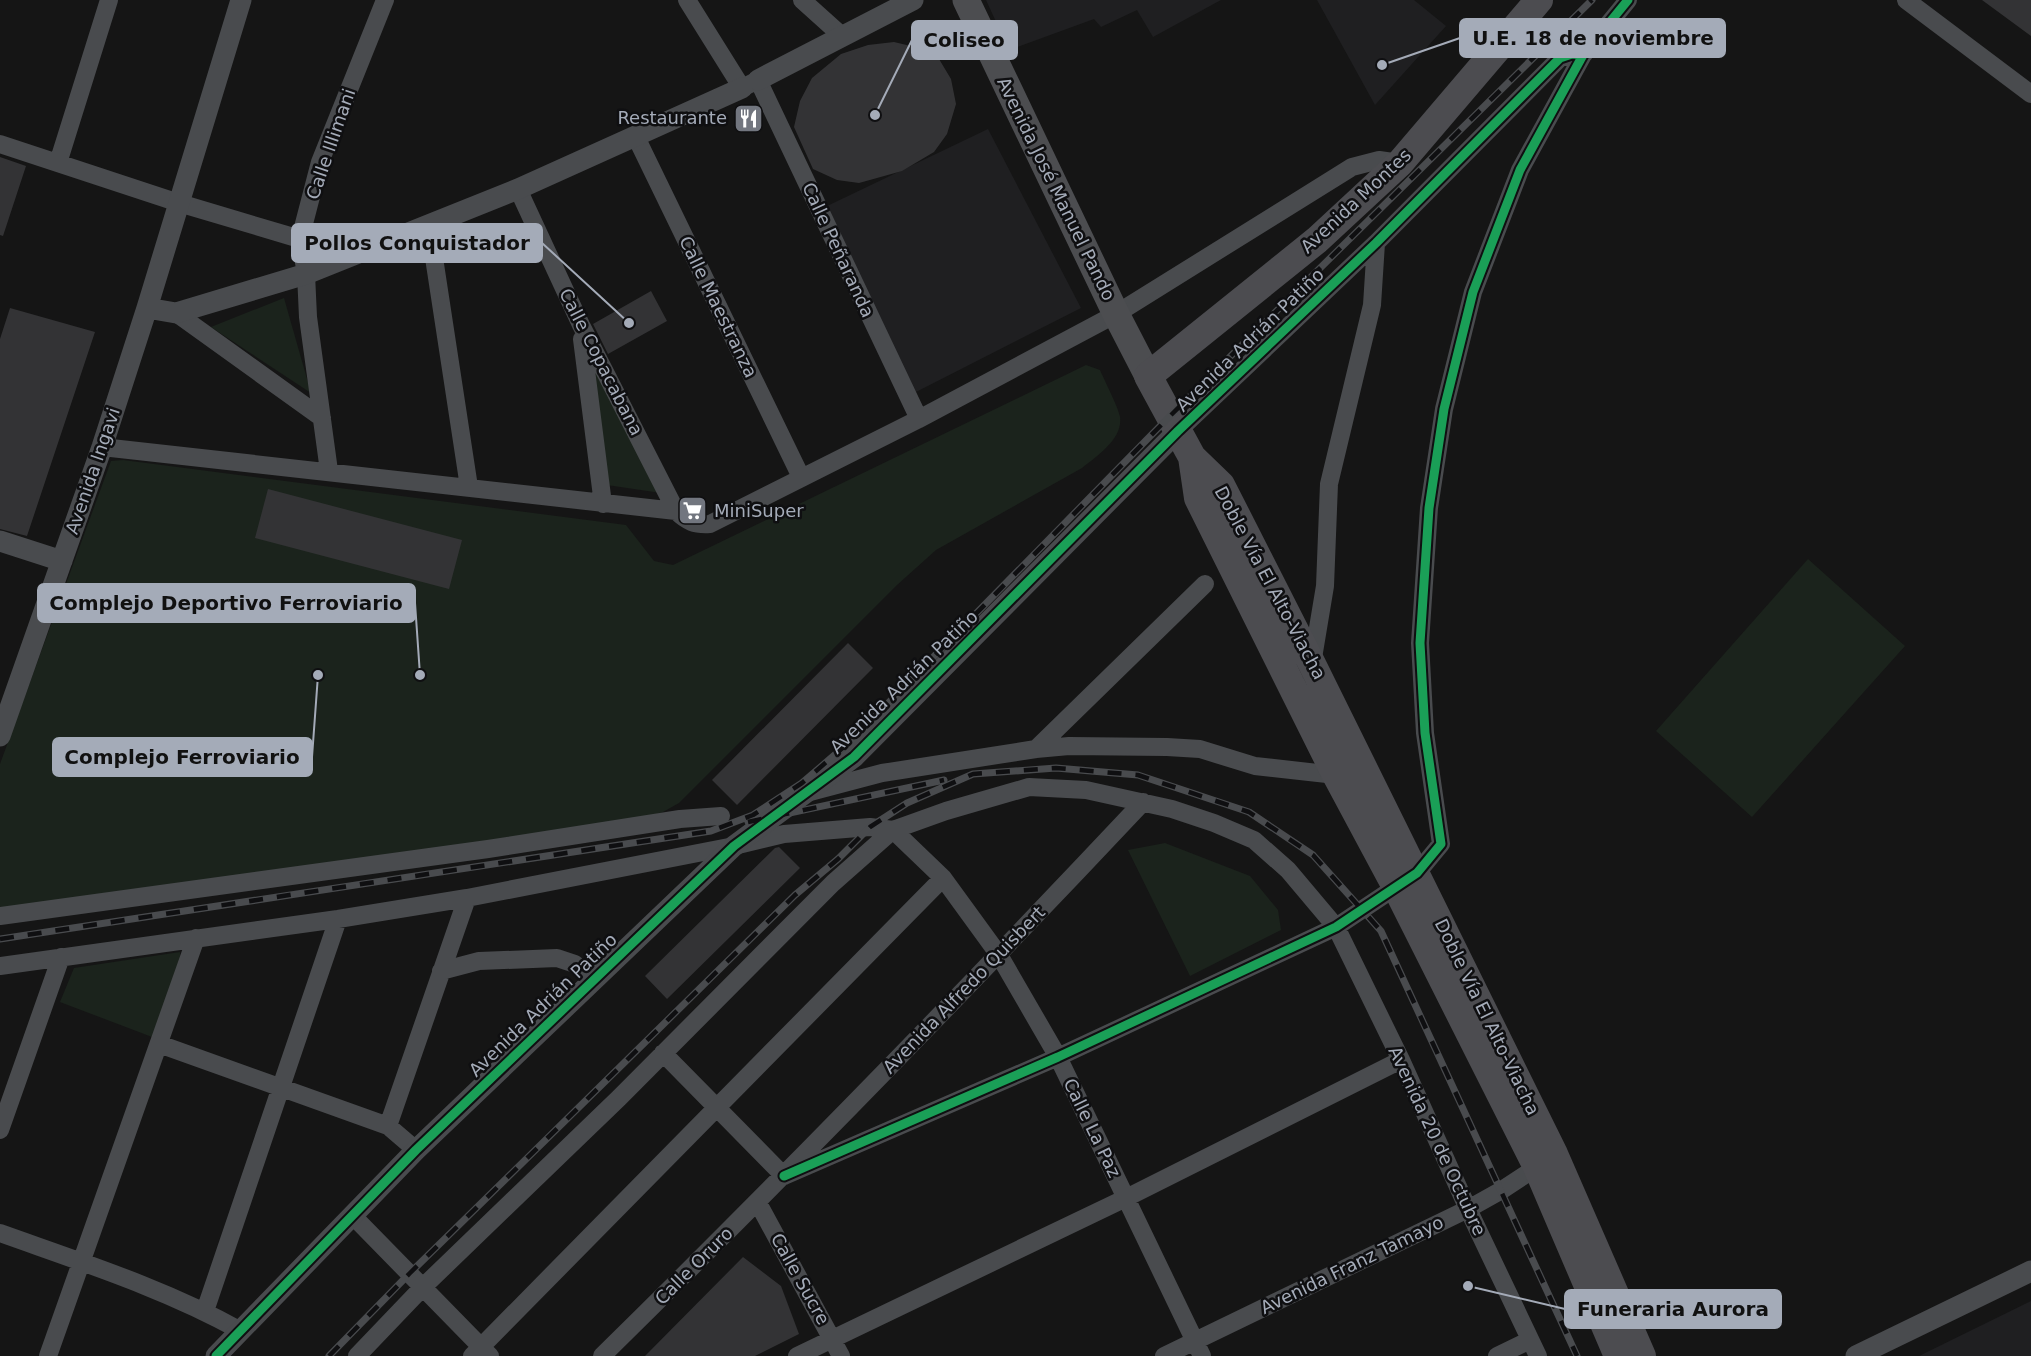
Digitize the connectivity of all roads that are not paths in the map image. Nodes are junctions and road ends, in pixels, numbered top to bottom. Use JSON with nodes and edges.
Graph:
{"nodes":[{"id":1,"x":108,"y":0,"type":"edge"},
{"id":2,"x":241,"y":0,"type":"edge"},
{"id":3,"x":385,"y":0,"type":"edge"},
{"id":4,"x":687,"y":0,"type":"edge"},
{"id":5,"x":802,"y":0,"type":"edge"},
{"id":6,"x":913,"y":0,"type":"edge"},
{"id":7,"x":966,"y":0,"type":"edge"},
{"id":8,"x":1539,"y":0,"type":"edge"},
{"id":9,"x":1628,"y":0,"type":"edge"},
{"id":10,"x":1906,"y":0,"type":"edge"},
{"id":11,"x":842,"y":36,"type":"junction"},
{"id":12,"x":1583,"y":55,"type":"junction"},
{"id":13,"x":750,"y":84,"type":"junction"},
{"id":14,"x":2031,"y":94,"type":"edge"},
{"id":15,"x":636,"y":137,"type":"junction"},
{"id":16,"x":0,"y":144,"type":"edge"},
{"id":17,"x":58,"y":163,"type":"junction"},
{"id":18,"x":1400,"y":164,"type":"junction"},
{"id":19,"x":518,"y":189,"type":"junction"},
{"id":20,"x":179,"y":203,"type":"junction"},
{"id":21,"x":429,"y":225,"type":"junction"},
{"id":22,"x":300,"y":240,"type":"junction"},
{"id":23,"x":1377,"y":243,"type":"junction"},
{"id":24,"x":306,"y":274,"type":"junction"},
{"id":25,"x":147,"y":308,"type":"junction"},
{"id":26,"x":176,"y":313,"type":"junction"},
{"id":27,"x":1116,"y":314,"type":"junction"},
{"id":28,"x":581,"y":325,"type":"junction"},
{"id":29,"x":1148,"y":376,"type":"junction"},
{"id":30,"x":322,"y":418,"type":"junction"},
{"id":31,"x":919,"y":419,"type":"junction"},
{"id":32,"x":1178,"y":431,"type":"junction"},
{"id":33,"x":102,"y":447,"type":"junction"},
{"id":34,"x":1192,"y":457,"type":"junction"},
{"id":35,"x":329,"y":471,"type":"junction"},
{"id":36,"x":801,"y":477,"type":"junction"},
{"id":37,"x":469,"y":487,"type":"junction"},
{"id":38,"x":603,"y":504,"type":"junction"},
{"id":39,"x":676,"y":511,"type":"junction"},
{"id":40,"x":0,"y":541,"type":"edge"},
{"id":41,"x":62,"y":561,"type":"junction"},
{"id":42,"x":1205,"y":584,"type":"dead end"},
{"id":43,"x":1312,"y":664,"type":"junction"},
{"id":44,"x":0,"y":736,"type":"edge"},
{"id":45,"x":1036,"y":749,"type":"junction"},
{"id":46,"x":1336,"y":775,"type":"junction"},
{"id":47,"x":805,"y":793,"type":"junction"},
{"id":48,"x":1143,"y":802,"type":"junction"},
{"id":49,"x":721,"y":816,"type":"dead end"},
{"id":50,"x":893,"y":830,"type":"junction"},
{"id":51,"x":735,"y":846,"type":"junction"},
{"id":52,"x":943,"y":878,"type":"junction"},
{"id":53,"x":1406,"y":880,"type":"junction"},
{"id":54,"x":467,"y":898,"type":"junction"},
{"id":55,"x":0,"y":916,"type":"edge"},
{"id":56,"x":338,"y":919,"type":"junction"},
{"id":57,"x":1336,"y":927,"type":"junction"},
{"id":58,"x":196,"y":938,"type":"junction"},
{"id":59,"x":999,"y":955,"type":"junction"},
{"id":60,"x":61,"y":957,"type":"junction"},
{"id":61,"x":0,"y":966,"type":"edge"},
{"id":62,"x":441,"y":971,"type":"junction"},
{"id":63,"x":592,"y":981,"type":"junction"},
{"id":64,"x":159,"y":1044,"type":"junction"},
{"id":65,"x":663,"y":1053,"type":"junction"},
{"id":66,"x":1058,"y":1057,"type":"junction"},
{"id":67,"x":1401,"y":1060,"type":"junction"},
{"id":68,"x":282,"y":1088,"type":"junction"},
{"id":69,"x":718,"y":1108,"type":"junction"},
{"id":70,"x":388,"y":1126,"type":"junction"},
{"id":71,"x":0,"y":1130,"type":"edge"},
{"id":72,"x":416,"y":1150,"type":"junction"},
{"id":73,"x":1537,"y":1167,"type":"junction"},
{"id":74,"x":784,"y":1176,"type":"junction"},
{"id":75,"x":1126,"y":1198,"type":"junction"},
{"id":76,"x":758,"y":1203,"type":"junction"},
{"id":77,"x":1467,"y":1209,"type":"junction"},
{"id":78,"x":352,"y":1215,"type":"junction"},
{"id":79,"x":0,"y":1233,"type":"edge"},
{"id":80,"x":82,"y":1262,"type":"junction"},
{"id":81,"x":2031,"y":1270,"type":"edge"},
{"id":82,"x":423,"y":1287,"type":"junction"},
{"id":83,"x":204,"y":1311,"type":"junction"},
{"id":84,"x":241,"y":1331,"type":"junction"},
{"id":85,"x":832,"y":1339,"type":"junction"},
{"id":86,"x":1198,"y":1348,"type":"edge"},
{"id":87,"x":1534,"y":1348,"type":"edge"},
{"id":88,"x":481,"y":1353,"type":"edge"},
{"id":89,"x":48,"y":1356,"type":"edge"},
{"id":90,"x":216,"y":1356,"type":"edge"},
{"id":91,"x":357,"y":1356,"type":"edge"},
{"id":92,"x":602,"y":1356,"type":"edge"},
{"id":93,"x":797,"y":1356,"type":"edge"},
{"id":94,"x":841,"y":1356,"type":"edge"},
{"id":95,"x":1164,"y":1356,"type":"edge"},
{"id":96,"x":1497,"y":1356,"type":"edge"},
{"id":97,"x":1618,"y":1356,"type":"edge"},
{"id":98,"x":1642,"y":1356,"type":"edge"},
{"id":99,"x":1856,"y":1356,"type":"edge"}],
"edges":[{"from":1,"to":17,"type":"street"},
{"from":2,"to":20,"type":"street","name":"Avenida Ingavi"},
{"from":3,"to":22,"type":"street","name":"Calle Illimani"},
{"from":4,"to":13,"type":"street","name":"Calle Peñaranda"},
{"from":5,"to":11,"type":"street"},
{"from":6,"to":11,"type":"street"},
{"from":7,"to":27,"type":"main road","name":"Avenida José Manuel Pando"},
{"from":8,"to":18,"type":"highway","name":"Avenida Montes"},
{"from":9,"to":12,"type":"street"},
{"from":10,"to":14,"type":"street"},
{"from":11,"to":13,"type":"street"},
{"from":12,"to":23,"type":"street","name":"Avenida Adrián Patiño"},
{"from":12,"to":53,"type":"street"},
{"from":13,"to":15,"type":"street"},
{"from":13,"to":31,"type":"street","name":"Calle Peñaranda"},
{"from":15,"to":19,"type":"street"},
{"from":15,"to":36,"type":"street","name":"Calle Maestranza"},
{"from":16,"to":17,"type":"street"},
{"from":17,"to":20,"type":"street"},
{"from":18,"to":27,"type":"street"},
{"from":18,"to":29,"type":"highway","name":"Avenida Montes"},
{"from":19,"to":21,"type":"street"},
{"from":19,"to":28,"type":"street","name":"Calle Copacabana"},
{"from":20,"to":22,"type":"street"},
{"from":20,"to":25,"type":"street","name":"Avenida Ingavi"},
{"from":21,"to":24,"type":"street"},
{"from":21,"to":37,"type":"street"},
{"from":22,"to":24,"type":"street","name":"Calle Illimani"},
{"from":23,"to":32,"type":"street","name":"Avenida Adrián Patiño"},
{"from":23,"to":43,"type":"street"},
{"from":24,"to":26,"type":"street"},
{"from":24,"to":30,"type":"street","name":"Calle Illimani"},
{"from":25,"to":26,"type":"street"},
{"from":25,"to":33,"type":"street","name":"Avenida Ingavi"},
{"from":26,"to":30,"type":"street"},
{"from":27,"to":29,"type":"main road","name":"Avenida José Manuel Pando"},
{"from":27,"to":31,"type":"street"},
{"from":28,"to":38,"type":"street"},
{"from":28,"to":39,"type":"street","name":"Calle Copacabana"},
{"from":29,"to":32,"type":"highway"},
{"from":30,"to":35,"type":"street","name":"Calle Illimani"},
{"from":31,"to":36,"type":"street"},
{"from":32,"to":34,"type":"highway"},
{"from":32,"to":47,"type":"street","name":"Avenida Adrián Patiño"},
{"from":33,"to":35,"type":"street"},
{"from":33,"to":41,"type":"street","name":"Avenida Ingavi"},
{"from":34,"to":43,"type":"highway","name":"Doble Vía El Alto-Viacha"},
{"from":34,"to":46,"type":"highway","name":"Doble Vía El Alto-Viacha"},
{"from":35,"to":37,"type":"street"},
{"from":36,"to":39,"type":"street","name":"Calle Copacabana"},
{"from":37,"to":38,"type":"street"},
{"from":38,"to":39,"type":"street"},
{"from":40,"to":41,"type":"street"},
{"from":41,"to":44,"type":"street","name":"Avenida Ingavi"},
{"from":42,"to":45,"type":"street"},
{"from":43,"to":53,"type":"highway","name":"Doble Vía El Alto-Viacha"},
{"from":45,"to":46,"type":"street"},
{"from":45,"to":47,"type":"street"},
{"from":46,"to":53,"type":"highway","name":"Doble Vía El Alto-Viacha"},
{"from":47,"to":51,"type":"street","name":"Avenida Adrián Patiño"},
{"from":48,"to":50,"type":"street","name":"Avenida 20 de Octubre"},
{"from":48,"to":57,"type":"street","name":"Avenida 20 de Octubre"},
{"from":48,"to":59,"type":"street","name":"Avenida Alfredo Quisbert"},
{"from":49,"to":55,"type":"street"},
{"from":50,"to":51,"type":"street"},
{"from":50,"to":52,"type":"street","name":"Calle La Paz"},
{"from":50,"to":65,"type":"street"},
{"from":51,"to":54,"type":"street"},
{"from":51,"to":63,"type":"street","name":"Avenida Adrián Patiño"},
{"from":52,"to":59,"type":"street","name":"Calle La Paz"},
{"from":52,"to":69,"type":"street"},
{"from":53,"to":57,"type":"street"},
{"from":53,"to":73,"type":"highway","name":"Doble Vía El Alto-Viacha"},
{"from":53,"to":98,"type":"highway","name":"Doble Vía El Alto-Viacha"},
{"from":54,"to":56,"type":"street"},
{"from":54,"to":62,"type":"street"},
{"from":56,"to":58,"type":"street"},
{"from":56,"to":68,"type":"street"},
{"from":57,"to":66,"type":"street"},
{"from":57,"to":67,"type":"street","name":"Avenida 20 de Octubre"},
{"from":58,"to":60,"type":"street"},
{"from":58,"to":64,"type":"street"},
{"from":59,"to":66,"type":"street","name":"Calle La Paz"},
{"from":59,"to":74,"type":"street","name":"Avenida Alfredo Quisbert"},
{"from":60,"to":61,"type":"street"},
{"from":60,"to":71,"type":"street"},
{"from":62,"to":63,"type":"street"},
{"from":62,"to":70,"type":"street"},
{"from":63,"to":72,"type":"street","name":"Avenida Adrián Patiño"},
{"from":64,"to":68,"type":"street"},
{"from":64,"to":80,"type":"street"},
{"from":65,"to":69,"type":"street"},
{"from":65,"to":82,"type":"street"},
{"from":66,"to":74,"type":"street"},
{"from":66,"to":75,"type":"street","name":"Calle La Paz"},
{"from":67,"to":75,"type":"street"},
{"from":67,"to":77,"type":"street","name":"Avenida 20 de Octubre"},
{"from":68,"to":70,"type":"street"},
{"from":68,"to":83,"type":"street"},
{"from":69,"to":74,"type":"street"},
{"from":69,"to":88,"type":"street"},
{"from":70,"to":72,"type":"street"},
{"from":72,"to":78,"type":"street","name":"Avenida Adrián Patiño"},
{"from":73,"to":77,"type":"street","name":"Avenida Franz Tamayo"},
{"from":73,"to":97,"type":"highway","name":"Doble Vía El Alto-Viacha"},
{"from":74,"to":76,"type":"street","name":"Calle Oruro"},
{"from":75,"to":85,"type":"street"},
{"from":75,"to":86,"type":"street","name":"Calle La Paz"},
{"from":76,"to":85,"type":"street","name":"Calle Sucre"},
{"from":76,"to":92,"type":"street","name":"Calle Oruro"},
{"from":77,"to":86,"type":"street","name":"Avenida Franz Tamayo"},
{"from":77,"to":87,"type":"street","name":"Avenida 20 de Octubre"},
{"from":78,"to":82,"type":"street"},
{"from":78,"to":84,"type":"street","name":"Avenida Adrián Patiño"},
{"from":79,"to":80,"type":"street"},
{"from":80,"to":83,"type":"street"},
{"from":80,"to":89,"type":"street"},
{"from":81,"to":99,"type":"street"},
{"from":82,"to":88,"type":"street"},
{"from":82,"to":91,"type":"street"},
{"from":83,"to":84,"type":"street"},
{"from":84,"to":90,"type":"street","name":"Avenida Adrián Patiño"},
{"from":85,"to":93,"type":"street"},
{"from":85,"to":94,"type":"street","name":"Calle Sucre"},
{"from":86,"to":95,"type":"street","name":"Avenida Franz Tamayo"},
{"from":87,"to":96,"type":"street"}]}
